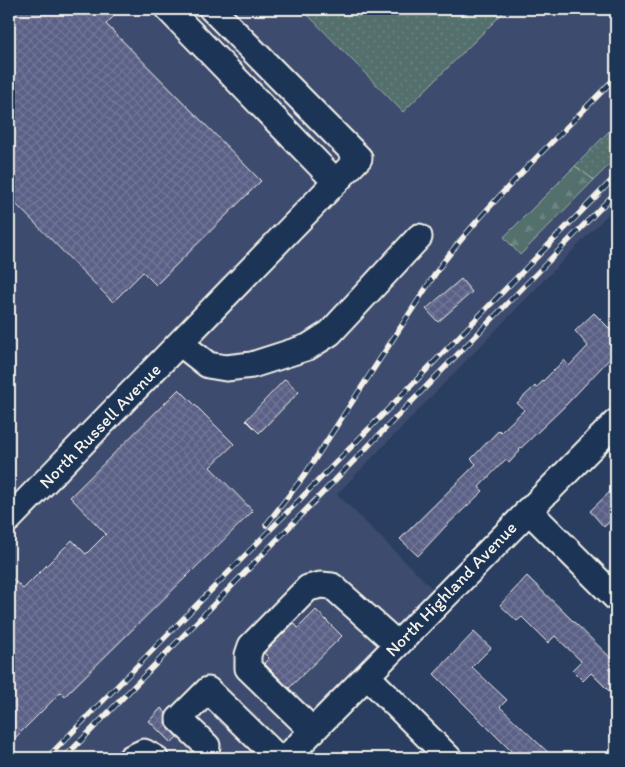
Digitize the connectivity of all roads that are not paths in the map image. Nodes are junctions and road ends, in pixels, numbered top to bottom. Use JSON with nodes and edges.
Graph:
{"nodes":[{"id":1,"x":168,"y":9,"type":"edge"},
{"id":2,"x":212,"y":9,"type":"edge"},
{"id":3,"x":336,"y":182,"type":"junction"},
{"id":4,"x":419,"y":237,"type":"dead end"},
{"id":5,"x":186,"y":338,"type":"junction"},
{"id":6,"x":616,"y":422,"type":"edge"},
{"id":7,"x":528,"y":510,"type":"junction"},
{"id":8,"x":9,"y":519,"type":"edge"},
{"id":9,"x":616,"y":598,"type":"edge"},
{"id":10,"x":397,"y":644,"type":"junction"},
{"id":11,"x":366,"y":676,"type":"junction"},
{"id":12,"x":312,"y":731,"type":"junction"},
{"id":13,"x":215,"y":754,"type":"edge"},
{"id":14,"x":132,"y":758,"type":"edge"},
{"id":15,"x":155,"y":758,"type":"edge"},
{"id":16,"x":278,"y":758,"type":"edge"},
{"id":17,"x":286,"y":758,"type":"edge"},
{"id":18,"x":448,"y":758,"type":"edge"}],
"edges":[{"from":1,"to":3,"type":"street"},
{"from":2,"to":3,"type":"street","name":"North Russell Avenue"},
{"from":3,"to":5,"type":"street","name":"North Russell Avenue"},
{"from":4,"to":5,"type":"street"},
{"from":5,"to":8,"type":"street","name":"North Russell Avenue"},
{"from":6,"to":7,"type":"street","name":"North Highland Avenue"},
{"from":7,"to":9,"type":"street"},
{"from":7,"to":10,"type":"street","name":"North Highland Avenue"},
{"from":10,"to":11,"type":"street","name":"North Highland Avenue"},
{"from":10,"to":12,"type":"street"},
{"from":11,"to":12,"type":"street","name":"North Highland Avenue"},
{"from":11,"to":18,"type":"street"},
{"from":12,"to":17,"type":"street","name":"North Highland Avenue"},
{"from":13,"to":16,"type":"street"},
{"from":14,"to":15,"type":"street"}]}
